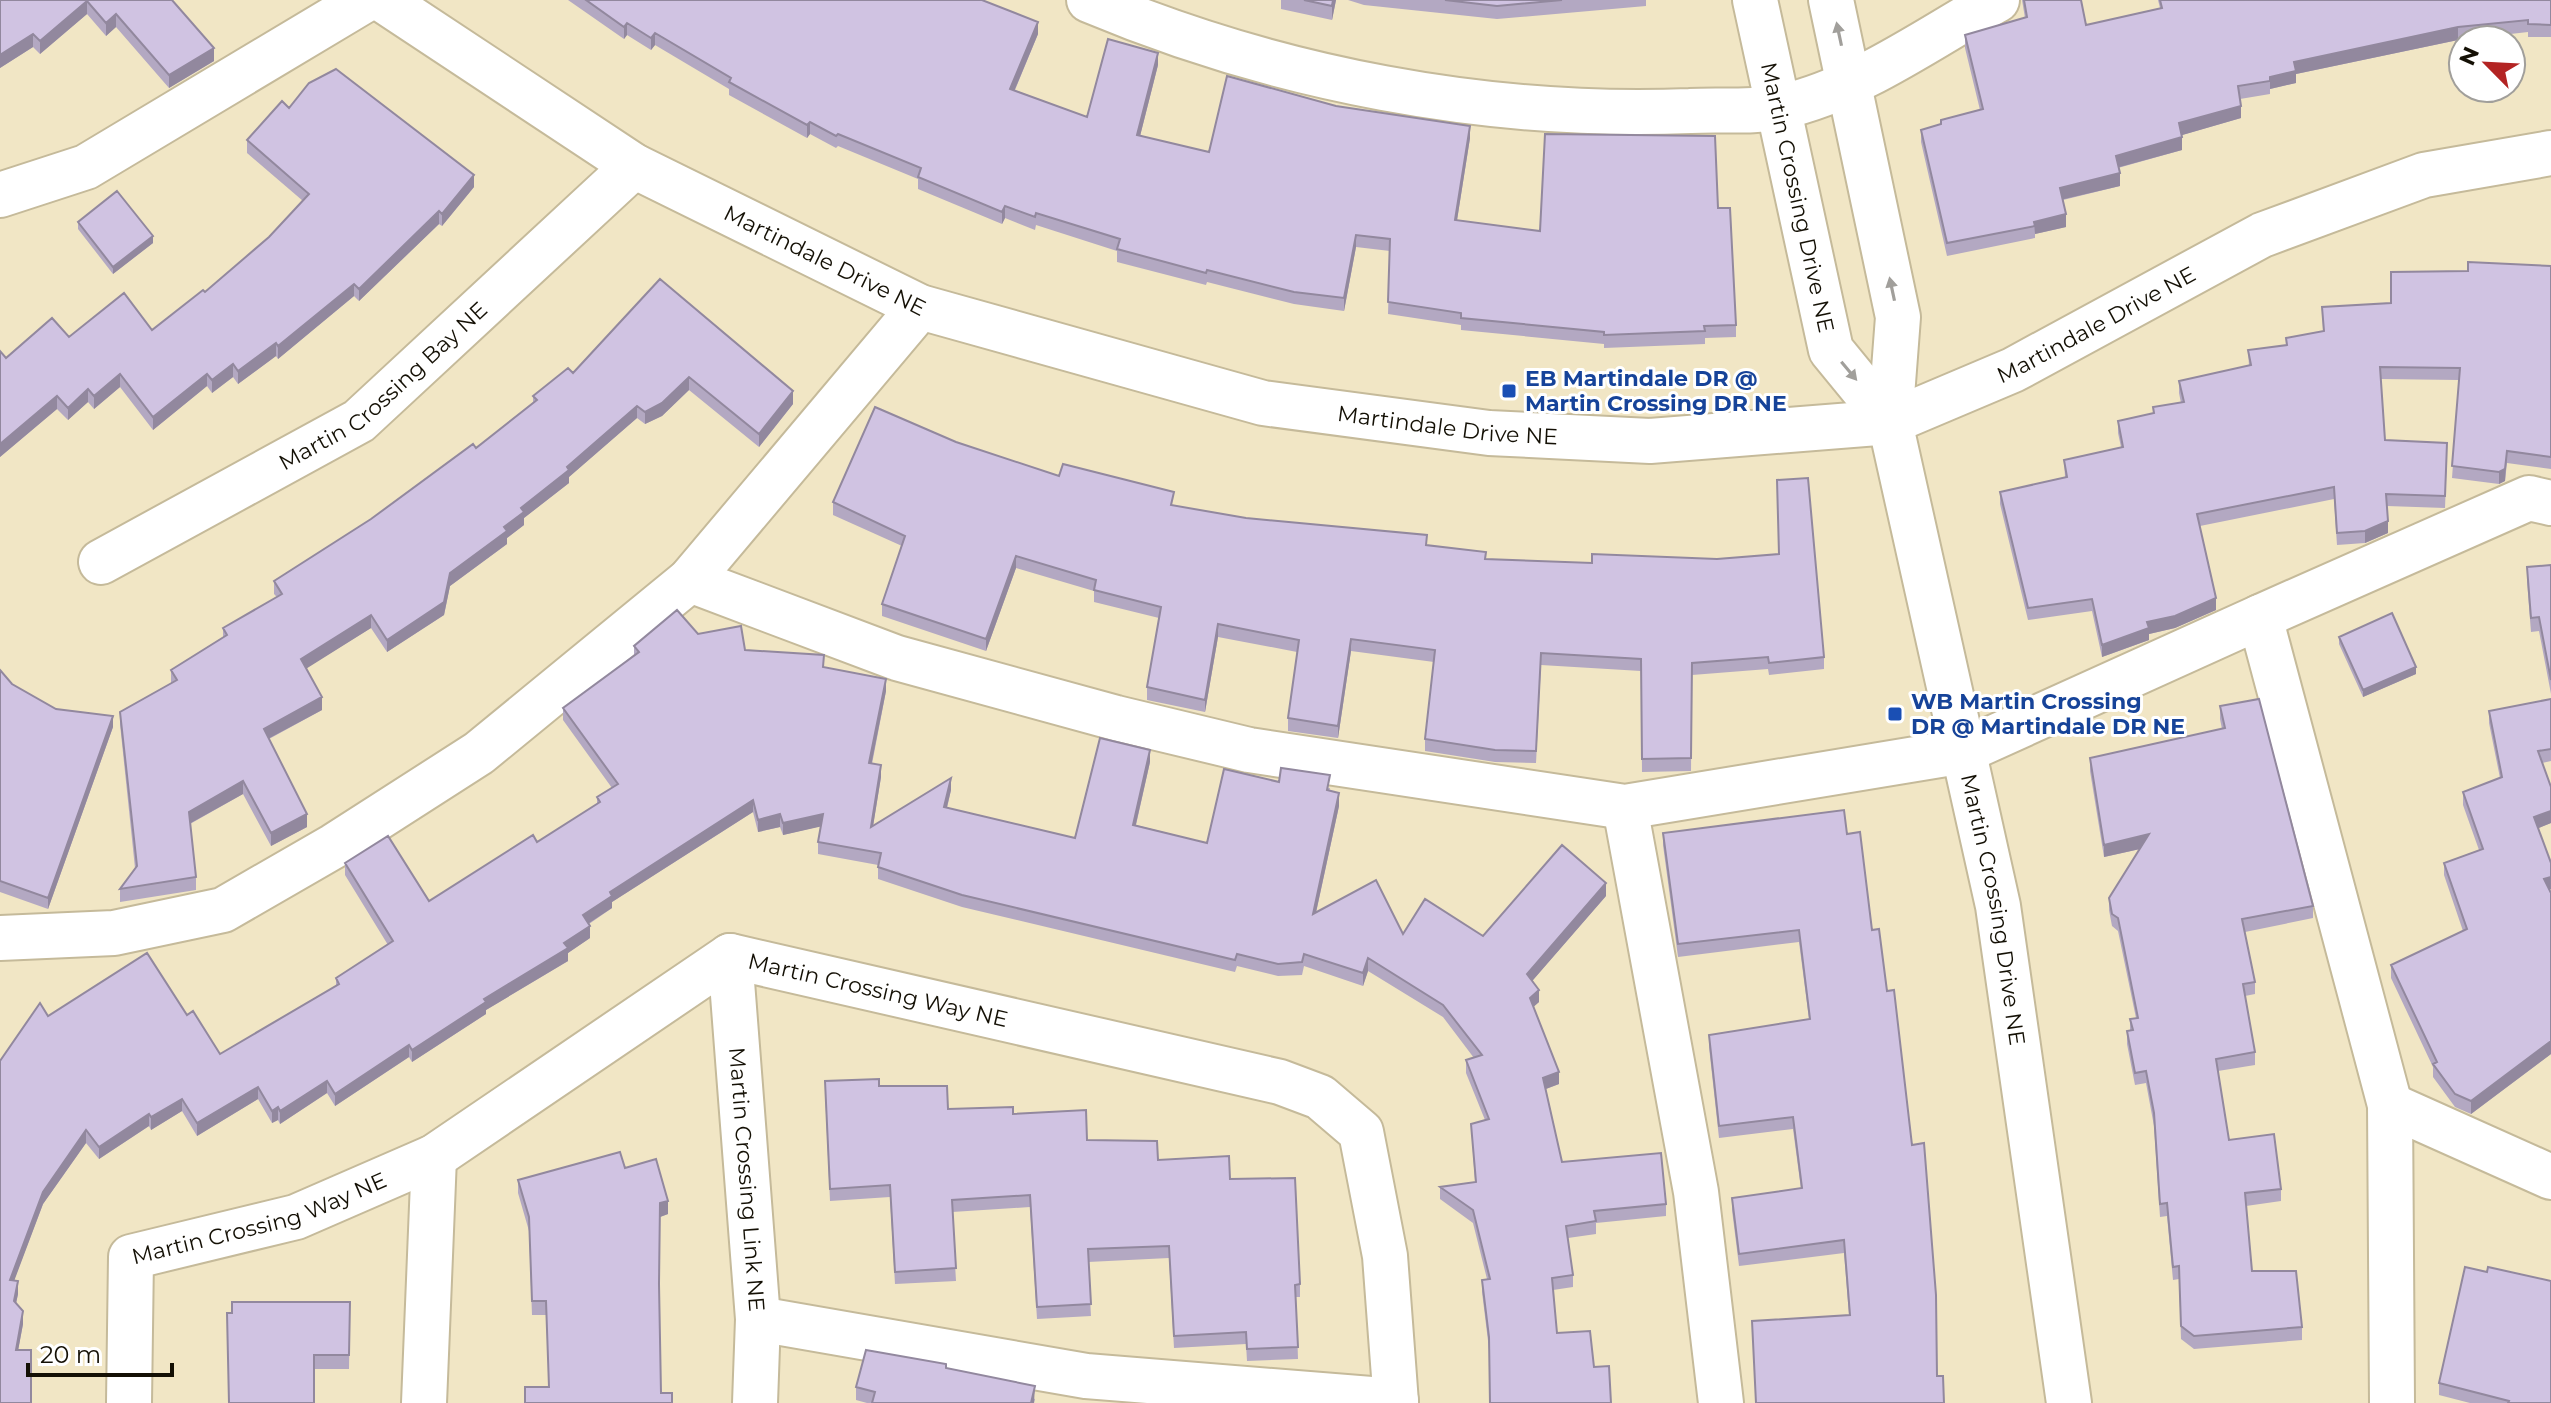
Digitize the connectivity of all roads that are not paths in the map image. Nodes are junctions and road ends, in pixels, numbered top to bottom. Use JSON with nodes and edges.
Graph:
{"nodes":[{"id":1,"x":365,"y":0,"type":"edge"},
{"id":2,"x":383,"y":0,"type":"edge"},
{"id":3,"x":1089,"y":0,"type":"edge"},
{"id":4,"x":1755,"y":0,"type":"edge"},
{"id":5,"x":1831,"y":0,"type":"edge"},
{"id":6,"x":1997,"y":0,"type":"edge"},
{"id":7,"x":1849,"y":83,"type":"junction"},
{"id":8,"x":1780,"y":107,"type":"junction"},
{"id":9,"x":2551,"y":153,"type":"edge"},
{"id":10,"x":634,"y":166,"type":"junction"},
{"id":11,"x":0,"y":195,"type":"edge"},
{"id":12,"x":920,"y":307,"type":"junction"},
{"id":13,"x":1890,"y":422,"type":"junction"},
{"id":14,"x":2551,"y":503,"type":"edge"},
{"id":15,"x":101,"y":562,"type":"dead end"},
{"id":16,"x":690,"y":580,"type":"junction"},
{"id":17,"x":2260,"y":617,"type":"junction"},
{"id":18,"x":1964,"y":751,"type":"junction"},
{"id":19,"x":1625,"y":807,"type":"junction"},
{"id":20,"x":0,"y":938,"type":"edge"},
{"id":21,"x":730,"y":956,"type":"junction"},
{"id":22,"x":2390,"y":1105,"type":"junction"},
{"id":23,"x":434,"y":1157,"type":"junction"},
{"id":24,"x":2551,"y":1177,"type":"edge"},
{"id":25,"x":758,"y":1319,"type":"junction"},
{"id":26,"x":1085,"y":1389,"type":"edge"},
{"id":27,"x":1396,"y":1402,"type":"edge"},
{"id":28,"x":2079,"y":1402,"type":"edge"},
{"id":29,"x":129,"y":1403,"type":"edge"},
{"id":30,"x":424,"y":1403,"type":"edge"},
{"id":31,"x":755,"y":1403,"type":"edge"},
{"id":32,"x":1721,"y":1403,"type":"edge"},
{"id":33,"x":2392,"y":1403,"type":"edge"}],
"edges":[{"from":1,"to":11,"type":"street"},
{"from":2,"to":10,"type":"street","name":"Martindale Drive NE"},
{"from":3,"to":8,"type":"street"},
{"from":4,"to":8,"type":"street","name":"Martin Crossing Drive NE"},
{"from":7,"to":5,"type":"street","name":"Martin Crossing Drive NE","one_way":true},
{"from":6,"to":7,"type":"street"},
{"from":7,"to":8,"type":"street"},
{"from":13,"to":7,"type":"street","name":"Martin Crossing Drive NE","one_way":true},
{"from":8,"to":13,"type":"street","name":"Martin Crossing Drive NE","one_way":true},
{"from":9,"to":13,"type":"street","name":"Martindale Drive NE"},
{"from":10,"to":12,"type":"street","name":"Martindale Drive NE"},
{"from":10,"to":15,"type":"street","name":"Martin Crossing Bay NE"},
{"from":12,"to":13,"type":"street","name":"Martindale Drive NE"},
{"from":12,"to":16,"type":"street"},
{"from":13,"to":18,"type":"street","name":"Martin Crossing Drive NE"},
{"from":14,"to":17,"type":"street"},
{"from":16,"to":19,"type":"street"},
{"from":16,"to":20,"type":"street"},
{"from":17,"to":18,"type":"street"},
{"from":17,"to":22,"type":"street"},
{"from":18,"to":19,"type":"street"},
{"from":18,"to":28,"type":"street","name":"Martin Crossing Drive NE"},
{"from":19,"to":32,"type":"street"},
{"from":21,"to":23,"type":"street","name":"Martin Crossing Way NE"},
{"from":21,"to":25,"type":"street","name":"Martin Crossing Link NE"},
{"from":21,"to":27,"type":"street","name":"Martin Crossing Way NE"},
{"from":22,"to":24,"type":"street"},
{"from":22,"to":33,"type":"street"},
{"from":23,"to":29,"type":"street","name":"Martin Crossing Way NE"},
{"from":23,"to":30,"type":"street"},
{"from":25,"to":26,"type":"street"},
{"from":25,"to":31,"type":"street","name":"Martin Crossing Link NE"},
{"from":26,"to":27,"type":"street"}]}
